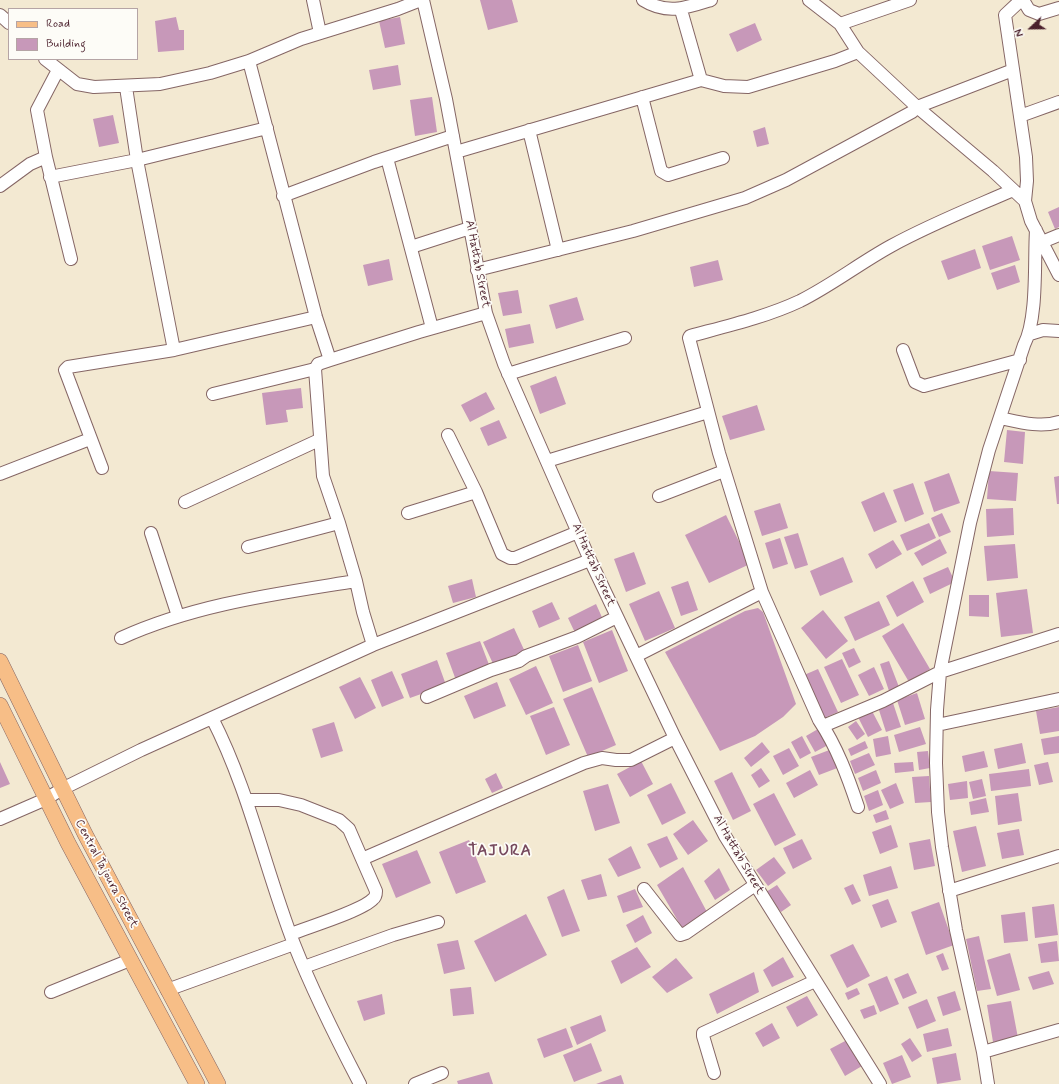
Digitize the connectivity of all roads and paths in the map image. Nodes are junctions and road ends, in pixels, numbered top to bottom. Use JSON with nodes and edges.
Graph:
{"nodes":[{"id":1,"x":313,"y":0,"type":"edge"},
{"id":2,"x":422,"y":0,"type":"edge"},
{"id":3,"x":643,"y":0,"type":"edge"},
{"id":4,"x":711,"y":0,"type":"edge"},
{"id":5,"x":808,"y":0,"type":"edge"},
{"id":6,"x":910,"y":0,"type":"edge"},
{"id":7,"x":1022,"y":0,"type":"edge"},
{"id":8,"x":1059,"y":8,"type":"edge"},
{"id":9,"x":681,"y":10,"type":"junction"},
{"id":10,"x":0,"y":14,"type":"edge"},
{"id":11,"x":8,"y":22,"type":"edge"},
{"id":12,"x":840,"y":24,"type":"junction"},
{"id":13,"x":320,"y":33,"type":"junction"},
{"id":14,"x":858,"y":52,"type":"junction"},
{"id":15,"x":46,"y":60,"type":"edge"},
{"id":16,"x":249,"y":61,"type":"junction"},
{"id":17,"x":58,"y":70,"type":"junction"},
{"id":18,"x":1013,"y":70,"type":"junction"},
{"id":19,"x":701,"y":80,"type":"junction"},
{"id":20,"x":126,"y":86,"type":"junction"},
{"id":21,"x":642,"y":97,"type":"junction"},
{"id":22,"x":1059,"y":102,"type":"edge"},
{"id":23,"x":917,"y":107,"type":"junction"},
{"id":24,"x":1020,"y":116,"type":"junction"},
{"id":25,"x":267,"y":128,"type":"junction"},
{"id":26,"x":529,"y":130,"type":"junction"},
{"id":27,"x":453,"y":136,"type":"junction"},
{"id":28,"x":456,"y":152,"type":"junction"},
{"id":29,"x":46,"y":157,"type":"junction"},
{"id":30,"x":387,"y":158,"type":"junction"},
{"id":31,"x":723,"y":158,"type":"dead end"},
{"id":32,"x":137,"y":160,"type":"junction"},
{"id":33,"x":50,"y":177,"type":"junction"},
{"id":34,"x":0,"y":186,"type":"edge"},
{"id":35,"x":1013,"y":190,"type":"junction"},
{"id":36,"x":283,"y":196,"type":"junction"},
{"id":37,"x":1025,"y":201,"type":"junction"},
{"id":38,"x":470,"y":228,"type":"junction"},
{"id":39,"x":1036,"y":230,"type":"junction"},
{"id":40,"x":1059,"y":235,"type":"edge"},
{"id":41,"x":1042,"y":242,"type":"junction"},
{"id":42,"x":411,"y":247,"type":"junction"},
{"id":43,"x":558,"y":250,"type":"junction"},
{"id":44,"x":71,"y":259,"type":"dead end"},
{"id":45,"x":477,"y":270,"type":"junction"},
{"id":46,"x":1059,"y":275,"type":"edge"},
{"id":47,"x":486,"y":313,"type":"junction"},
{"id":48,"x":316,"y":317,"type":"junction"},
{"id":49,"x":432,"y":328,"type":"junction"},
{"id":50,"x":1059,"y":331,"type":"edge"},
{"id":51,"x":1030,"y":334,"type":"junction"},
{"id":52,"x":625,"y":338,"type":"dead end"},
{"id":53,"x":174,"y":350,"type":"junction"},
{"id":54,"x":903,"y":350,"type":"dead end"},
{"id":55,"x":330,"y":360,"type":"junction"},
{"id":56,"x":1020,"y":360,"type":"junction"},
{"id":57,"x":315,"y":369,"type":"junction"},
{"id":58,"x":508,"y":374,"type":"junction"},
{"id":59,"x":213,"y":394,"type":"dead end"},
{"id":60,"x":708,"y":412,"type":"junction"},
{"id":61,"x":1000,"y":418,"type":"junction"},
{"id":62,"x":1059,"y":422,"type":"edge"},
{"id":63,"x":448,"y":435,"type":"dead end"},
{"id":64,"x":90,"y":439,"type":"junction"},
{"id":65,"x":319,"y":440,"type":"junction"},
{"id":66,"x":548,"y":461,"type":"junction"},
{"id":67,"x":102,"y":468,"type":"dead end"},
{"id":68,"x":724,"y":471,"type":"junction"},
{"id":69,"x":0,"y":474,"type":"edge"},
{"id":70,"x":476,"y":492,"type":"junction"},
{"id":71,"x":659,"y":496,"type":"dead end"},
{"id":72,"x":185,"y":502,"type":"dead end"},
{"id":73,"x":408,"y":513,"type":"dead end"},
{"id":74,"x":339,"y":523,"type":"junction"},
{"id":75,"x":578,"y":532,"type":"junction"},
{"id":76,"x":151,"y":533,"type":"dead end"},
{"id":77,"x":248,"y":547,"type":"dead end"},
{"id":78,"x":590,"y":560,"type":"junction"},
{"id":79,"x":356,"y":581,"type":"junction"},
{"id":80,"x":762,"y":592,"type":"junction"},
{"id":81,"x":178,"y":616,"type":"junction"},
{"id":82,"x":617,"y":618,"type":"junction"},
{"id":83,"x":1059,"y":634,"type":"edge"},
{"id":84,"x":121,"y":638,"type":"dead end"},
{"id":85,"x":374,"y":645,"type":"junction"},
{"id":86,"x":636,"y":656,"type":"junction"},
{"id":87,"x":0,"y":661,"type":"edge"},
{"id":88,"x":940,"y":672,"type":"junction"},
{"id":89,"x":427,"y":697,"type":"dead end"},
{"id":90,"x":1059,"y":699,"type":"edge"},
{"id":91,"x":0,"y":705,"type":"edge"},
{"id":92,"x":212,"y":718,"type":"junction"},
{"id":93,"x":937,"y":725,"type":"junction"},
{"id":94,"x":823,"y":726,"type":"junction"},
{"id":95,"x":675,"y":738,"type":"junction"},
{"id":96,"x":62,"y":789,"type":"junction"},
{"id":97,"x":46,"y":799,"type":"junction"},
{"id":98,"x":246,"y":800,"type":"junction"},
{"id":99,"x":858,"y":807,"type":"dead end"},
{"id":100,"x":0,"y":819,"type":"edge"},
{"id":101,"x":1059,"y":856,"type":"edge"},
{"id":102,"x":362,"y":859,"type":"junction"},
{"id":103,"x":755,"y":885,"type":"junction"},
{"id":104,"x":644,"y":889,"type":"dead end"},
{"id":105,"x":949,"y":891,"type":"junction"},
{"id":106,"x":438,"y":922,"type":"dead end"},
{"id":107,"x":292,"y":939,"type":"junction"},
{"id":108,"x":130,"y":960,"type":"junction"},
{"id":109,"x":304,"y":968,"type":"junction"},
{"id":110,"x":815,"y":982,"type":"junction"},
{"id":111,"x":167,"y":990,"type":"junction"},
{"id":112,"x":51,"y":992,"type":"dead end"},
{"id":113,"x":1059,"y":1030,"type":"edge"},
{"id":114,"x":983,"y":1052,"type":"junction"},
{"id":115,"x":442,"y":1073,"type":"dead end"},
{"id":116,"x":714,"y":1073,"type":"dead end"},
{"id":117,"x":197,"y":1084,"type":"edge"},
{"id":118,"x":218,"y":1084,"type":"edge"},
{"id":119,"x":360,"y":1084,"type":"edge"},
{"id":120,"x":415,"y":1084,"type":"edge"},
{"id":121,"x":880,"y":1084,"type":"edge"},
{"id":122,"x":988,"y":1084,"type":"edge"}],
"edges":[{"from":1,"to":13,"type":"street"},
{"from":2,"to":13,"type":"street"},
{"from":2,"to":27,"type":"street","name":"Al Hattab Street"},
{"from":3,"to":9,"type":"street"},
{"from":4,"to":9,"type":"street"},
{"from":5,"to":12,"type":"street"},
{"from":6,"to":12,"type":"street"},
{"from":7,"to":8,"type":"street"},
{"from":7,"to":18,"type":"street"},
{"from":9,"to":19,"type":"street"},
{"from":10,"to":11,"type":"street"},
{"from":12,"to":14,"type":"street"},
{"from":13,"to":16,"type":"street"},
{"from":14,"to":19,"type":"street"},
{"from":14,"to":23,"type":"street"},
{"from":15,"to":17,"type":"street"},
{"from":16,"to":20,"type":"street"},
{"from":16,"to":25,"type":"street"},
{"from":17,"to":20,"type":"street"},
{"from":17,"to":29,"type":"street"},
{"from":18,"to":23,"type":"street"},
{"from":18,"to":24,"type":"street"},
{"from":19,"to":21,"type":"street"},
{"from":20,"to":32,"type":"street"},
{"from":21,"to":26,"type":"street"},
{"from":21,"to":31,"type":"street"},
{"from":22,"to":24,"type":"street"},
{"from":23,"to":35,"type":"street"},
{"from":23,"to":43,"type":"street"},
{"from":24,"to":37,"type":"street"},
{"from":25,"to":32,"type":"street"},
{"from":25,"to":36,"type":"street"},
{"from":26,"to":28,"type":"street"},
{"from":26,"to":43,"type":"street"},
{"from":27,"to":28,"type":"street","name":"Al Hattab Street"},
{"from":27,"to":30,"type":"street"},
{"from":28,"to":38,"type":"street","name":"Al Hattab Street"},
{"from":29,"to":33,"type":"street"},
{"from":29,"to":34,"type":"street"},
{"from":30,"to":36,"type":"street"},
{"from":30,"to":42,"type":"street"},
{"from":32,"to":33,"type":"street"},
{"from":32,"to":53,"type":"street"},
{"from":33,"to":44,"type":"street"},
{"from":35,"to":37,"type":"street"},
{"from":35,"to":60,"type":"street"},
{"from":36,"to":48,"type":"street"},
{"from":37,"to":39,"type":"street"},
{"from":38,"to":42,"type":"street"},
{"from":38,"to":45,"type":"street","name":"Al Hattab Street"},
{"from":39,"to":41,"type":"street"},
{"from":39,"to":51,"type":"street"},
{"from":40,"to":41,"type":"street"},
{"from":41,"to":46,"type":"street"},
{"from":42,"to":49,"type":"street"},
{"from":43,"to":45,"type":"street"},
{"from":45,"to":47,"type":"street","name":"Al Hattab Street"},
{"from":47,"to":49,"type":"street"},
{"from":47,"to":58,"type":"street","name":"Al Hattab Street"},
{"from":48,"to":53,"type":"street"},
{"from":48,"to":55,"type":"street"},
{"from":49,"to":55,"type":"street"},
{"from":50,"to":51,"type":"street"},
{"from":51,"to":56,"type":"street"},
{"from":52,"to":58,"type":"street"},
{"from":53,"to":64,"type":"street"},
{"from":54,"to":56,"type":"street"},
{"from":55,"to":57,"type":"street"},
{"from":56,"to":61,"type":"street"},
{"from":57,"to":59,"type":"street"},
{"from":57,"to":65,"type":"street"},
{"from":58,"to":66,"type":"street","name":"Al Hattab Street"},
{"from":60,"to":66,"type":"street"},
{"from":60,"to":68,"type":"street"},
{"from":61,"to":62,"type":"street"},
{"from":61,"to":88,"type":"street"},
{"from":63,"to":70,"type":"street"},
{"from":64,"to":67,"type":"street"},
{"from":64,"to":69,"type":"street"},
{"from":65,"to":72,"type":"street"},
{"from":65,"to":74,"type":"street"},
{"from":66,"to":75,"type":"street","name":"Al Hattab Street"},
{"from":68,"to":71,"type":"street"},
{"from":68,"to":80,"type":"street"},
{"from":70,"to":73,"type":"street"},
{"from":70,"to":75,"type":"street"},
{"from":74,"to":77,"type":"street"},
{"from":74,"to":79,"type":"street"},
{"from":75,"to":78,"type":"street","name":"Al Hattab Street"},
{"from":76,"to":81,"type":"street"},
{"from":78,"to":82,"type":"street","name":"Al Hattab Street"},
{"from":78,"to":85,"type":"street"},
{"from":79,"to":81,"type":"street"},
{"from":79,"to":85,"type":"street"},
{"from":80,"to":86,"type":"street"},
{"from":80,"to":94,"type":"street"},
{"from":81,"to":84,"type":"street"},
{"from":82,"to":86,"type":"street","name":"Al Hattab Street"},
{"from":82,"to":89,"type":"street"},
{"from":83,"to":88,"type":"street"},
{"from":85,"to":92,"type":"street"},
{"from":86,"to":95,"type":"street","name":"Al Hattab Street"},
{"from":87,"to":96,"type":"main road","name":"Central Tajoura Street"},
{"from":88,"to":93,"type":"street"},
{"from":88,"to":94,"type":"street"},
{"from":90,"to":93,"type":"street"},
{"from":91,"to":97,"type":"main road"},
{"from":92,"to":96,"type":"street"},
{"from":92,"to":98,"type":"street"},
{"from":93,"to":105,"type":"street"},
{"from":94,"to":99,"type":"street"},
{"from":95,"to":102,"type":"street"},
{"from":95,"to":103,"type":"street","name":"Al Hattab Street"},
{"from":96,"to":97,"type":"street"},
{"from":96,"to":111,"type":"main road","name":"Central Tajoura Street"},
{"from":97,"to":100,"type":"street"},
{"from":97,"to":108,"type":"main road"},
{"from":98,"to":102,"type":"street"},
{"from":98,"to":107,"type":"street"},
{"from":101,"to":105,"type":"street"},
{"from":102,"to":107,"type":"street"},
{"from":103,"to":104,"type":"street"},
{"from":103,"to":110,"type":"street","name":"Al Hattab Street"},
{"from":105,"to":114,"type":"street"},
{"from":106,"to":109,"type":"street"},
{"from":107,"to":109,"type":"street"},
{"from":107,"to":111,"type":"street"},
{"from":108,"to":112,"type":"street"},
{"from":108,"to":117,"type":"main road"},
{"from":109,"to":119,"type":"street"},
{"from":110,"to":116,"type":"street"},
{"from":110,"to":121,"type":"street","name":"Al Hattab Street"},
{"from":111,"to":118,"type":"main road","name":"Central Tajoura Street"},
{"from":113,"to":114,"type":"street"},
{"from":114,"to":122,"type":"street"},
{"from":115,"to":120,"type":"street"}]}
